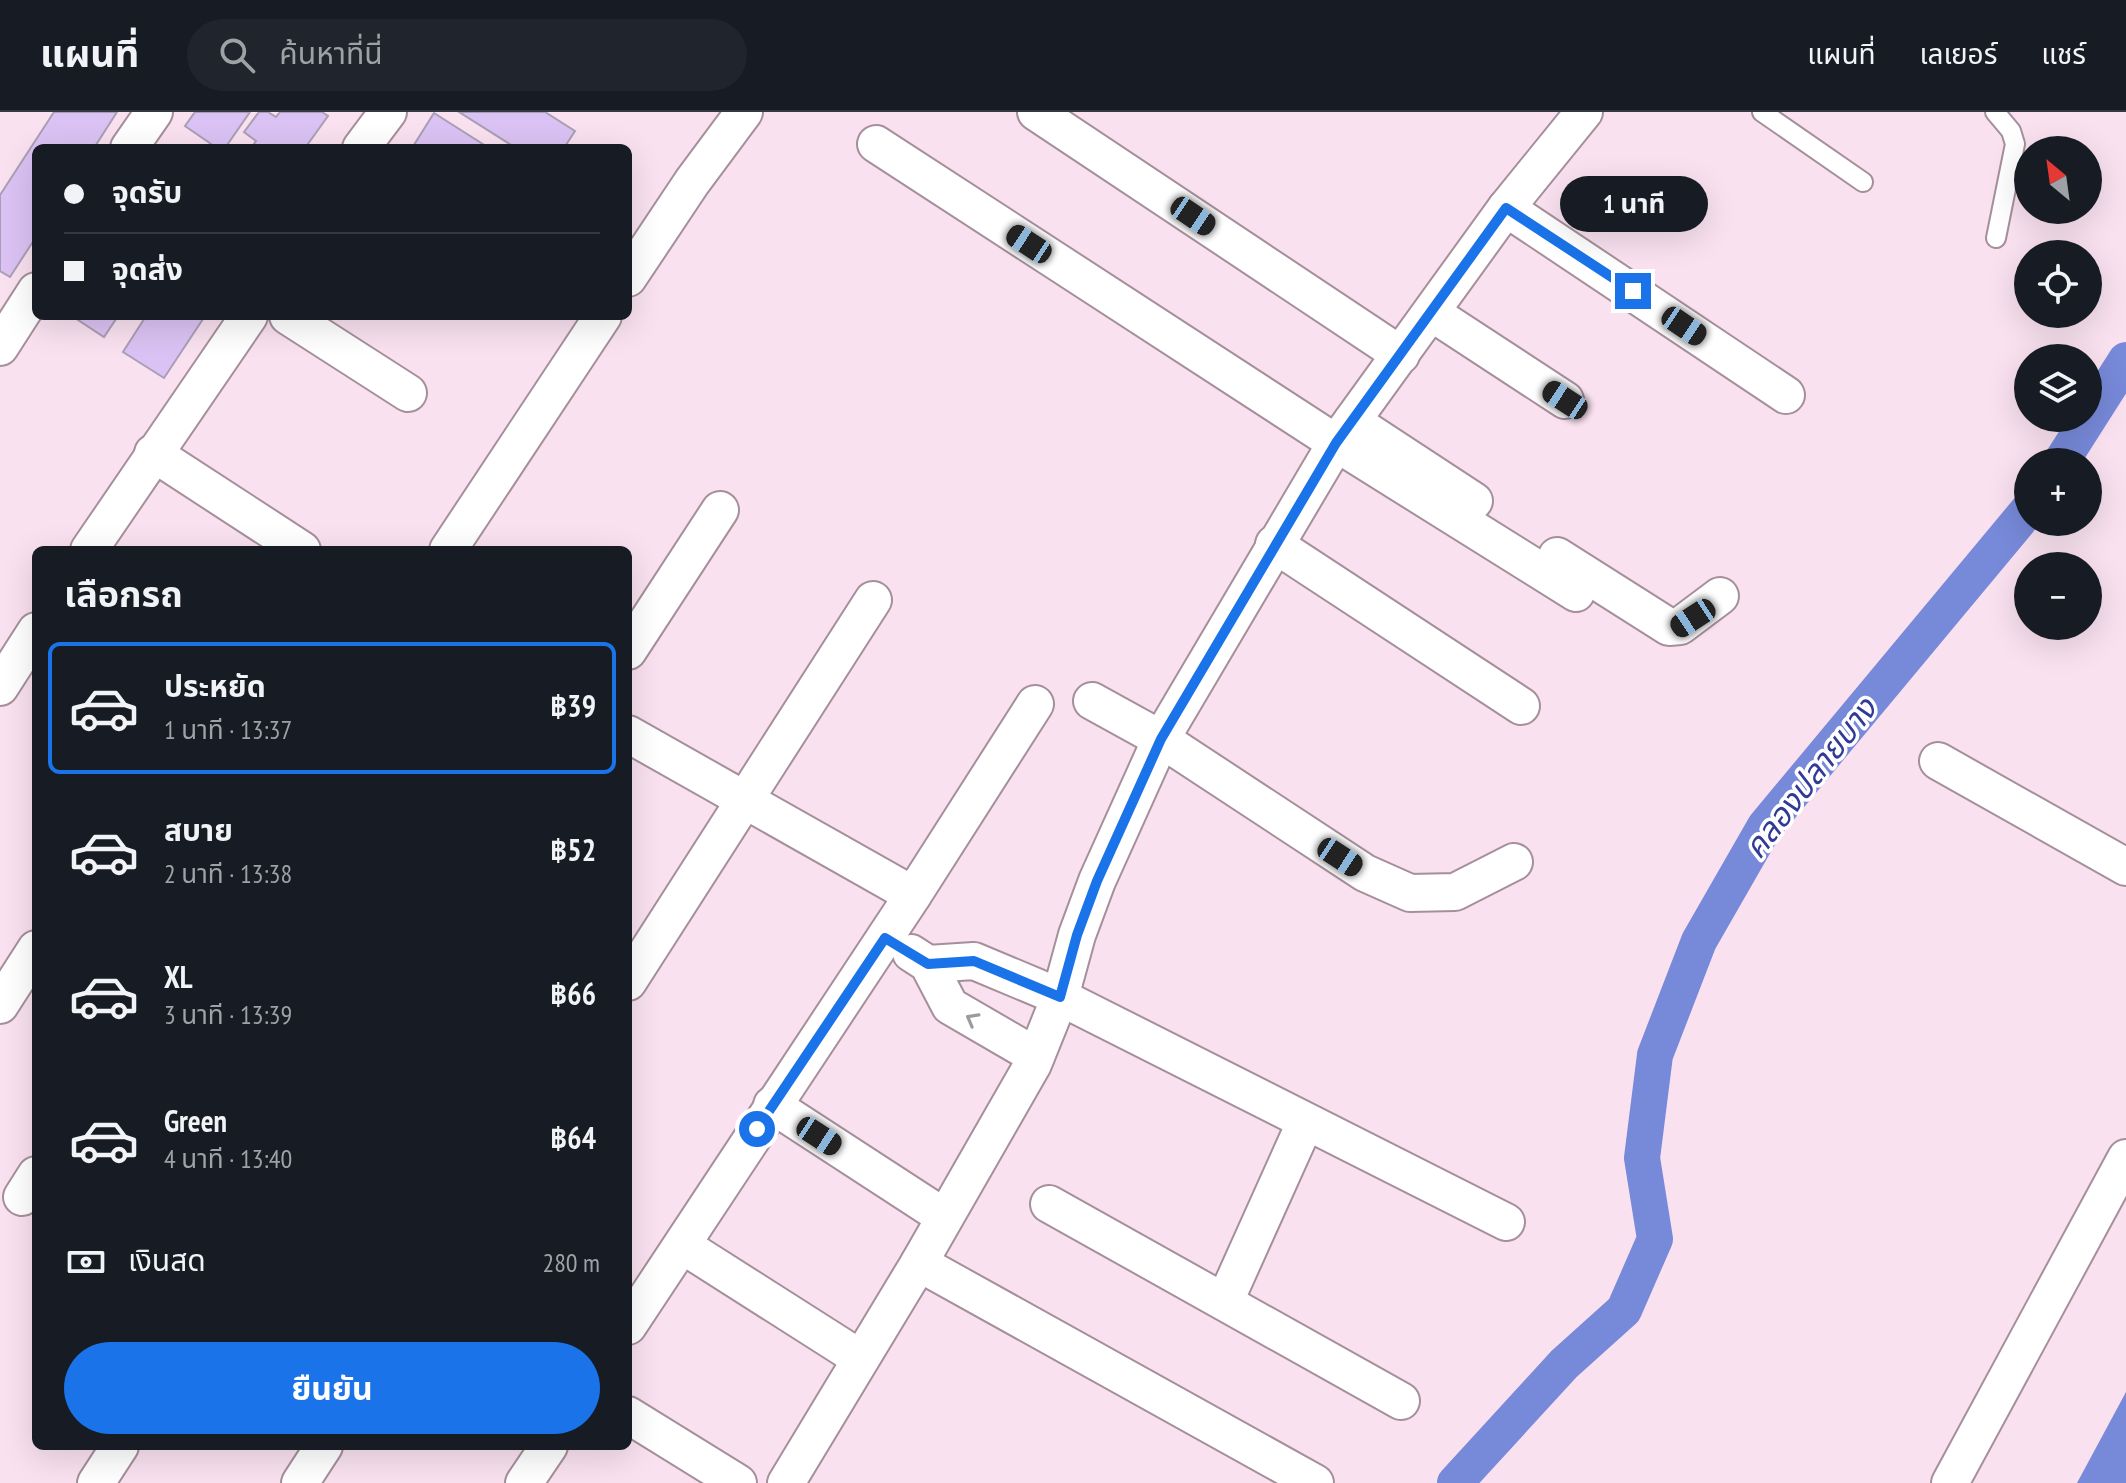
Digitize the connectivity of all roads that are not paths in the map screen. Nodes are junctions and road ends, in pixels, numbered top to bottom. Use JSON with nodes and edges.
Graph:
{"nodes":[{"id":1,"x":388,"y":112,"type":"edge"},
{"id":2,"x":744,"y":112,"type":"edge"},
{"id":3,"x":1036,"y":112,"type":"edge"},
{"id":4,"x":1584,"y":112,"type":"edge"},
{"id":5,"x":1762,"y":112,"type":"edge"},
{"id":6,"x":1995,"y":112,"type":"edge"},
{"id":7,"x":364,"y":144,"type":"edge"},
{"id":8,"x":876,"y":144,"type":"dead end"},
{"id":9,"x":1863,"y":182,"type":"dead end"},
{"id":10,"x":1506,"y":208,"type":"junction"},
{"id":11,"x":1996,"y":238,"type":"dead end"},
{"id":12,"x":632,"y":272,"type":"edge"},
{"id":13,"x":32,"y":297,"type":"edge"},
{"id":14,"x":1432,"y":313,"type":"junction"},
{"id":15,"x":246,"y":320,"type":"edge"},
{"id":16,"x":294,"y":320,"type":"edge"},
{"id":17,"x":600,"y":320,"type":"edge"},
{"id":18,"x":0,"y":347,"type":"edge"},
{"id":19,"x":1401,"y":355,"type":"junction"},
{"id":20,"x":408,"y":393,"type":"dead end"},
{"id":21,"x":1786,"y":395,"type":"dead end"},
{"id":22,"x":1565,"y":400,"type":"dead end"},
{"id":23,"x":1344,"y":432,"type":"junction"},
{"id":24,"x":153,"y":453,"type":"junction"},
{"id":25,"x":720,"y":510,"type":"dead end"},
{"id":26,"x":1274,"y":544,"type":"junction"},
{"id":27,"x":92,"y":546,"type":"edge"},
{"id":28,"x":296,"y":546,"type":"edge"},
{"id":29,"x":451,"y":546,"type":"edge"},
{"id":30,"x":1576,"y":593,"type":"dead end"},
{"id":31,"x":1720,"y":596,"type":"dead end"},
{"id":32,"x":873,"y":600,"type":"dead end"},
{"id":33,"x":32,"y":637,"type":"edge"},
{"id":34,"x":632,"y":645,"type":"edge"},
{"id":35,"x":0,"y":687,"type":"edge"},
{"id":36,"x":1092,"y":701,"type":"dead end"},
{"id":37,"x":1035,"y":704,"type":"dead end"},
{"id":38,"x":1521,"y":706,"type":"dead end"},
{"id":39,"x":632,"y":736,"type":"edge"},
{"id":40,"x":1161,"y":739,"type":"junction"},
{"id":41,"x":1938,"y":761,"type":"dead end"},
{"id":42,"x":746,"y":801,"type":"junction"},
{"id":43,"x":1514,"y":862,"type":"dead end"},
{"id":44,"x":2126,"y":867,"type":"edge"},
{"id":45,"x":913,"y":895,"type":"junction"},
{"id":46,"x":885,"y":938,"type":"junction"},
{"id":47,"x":32,"y":955,"type":"edge"},
{"id":48,"x":928,"y":964,"type":"junction"},
{"id":49,"x":632,"y":976,"type":"edge"},
{"id":50,"x":1060,"y":997,"type":"junction"},
{"id":51,"x":0,"y":1005,"type":"edge"},
{"id":52,"x":1036,"y":1056,"type":"junction"},
{"id":53,"x":772,"y":1105,"type":"junction"},
{"id":54,"x":1305,"y":1123,"type":"junction"},
{"id":55,"x":2126,"y":1158,"type":"edge"},
{"id":56,"x":1049,"y":1204,"type":"dead end"},
{"id":57,"x":935,"y":1211,"type":"dead end"},
{"id":58,"x":1506,"y":1222,"type":"dead end"},
{"id":59,"x":682,"y":1245,"type":"junction"},
{"id":60,"x":919,"y":1263,"type":"junction"},
{"id":61,"x":1225,"y":1301,"type":"junction"},
{"id":62,"x":632,"y":1320,"type":"edge"},
{"id":63,"x":847,"y":1350,"type":"dead end"},
{"id":64,"x":1401,"y":1401,"type":"dead end"},
{"id":65,"x":632,"y":1417,"type":"edge"},
{"id":66,"x":117,"y":1450,"type":"edge"},
{"id":67,"x":321,"y":1450,"type":"edge"},
{"id":68,"x":546,"y":1450,"type":"edge"},
{"id":69,"x":790,"y":1482,"type":"edge"},
{"id":70,"x":96,"y":1483,"type":"edge"},
{"id":71,"x":300,"y":1483,"type":"edge"},
{"id":72,"x":524,"y":1483,"type":"edge"},
{"id":73,"x":738,"y":1483,"type":"edge"},
{"id":74,"x":1315,"y":1483,"type":"edge"},
{"id":75,"x":1950,"y":1483,"type":"edge"}],
"edges":[{"from":1,"to":7,"type":"street"},
{"from":2,"to":12,"type":"street"},
{"from":3,"to":19,"type":"street"},
{"from":4,"to":10,"type":"street"},
{"from":5,"to":9,"type":"lane"},
{"from":6,"to":11,"type":"lane"},
{"from":8,"to":23,"type":"street"},
{"from":10,"to":14,"type":"street"},
{"from":10,"to":21,"type":"street"},
{"from":13,"to":18,"type":"street"},
{"from":14,"to":19,"type":"street"},
{"from":14,"to":22,"type":"street"},
{"from":15,"to":24,"type":"street"},
{"from":16,"to":20,"type":"street"},
{"from":17,"to":29,"type":"street"},
{"from":19,"to":23,"type":"street"},
{"from":23,"to":26,"type":"street"},
{"from":23,"to":30,"type":"street"},
{"from":23,"to":31,"type":"street"},
{"from":24,"to":27,"type":"street"},
{"from":24,"to":28,"type":"street"},
{"from":25,"to":34,"type":"street"},
{"from":26,"to":38,"type":"street"},
{"from":26,"to":40,"type":"street"},
{"from":32,"to":42,"type":"street"},
{"from":33,"to":35,"type":"street"},
{"from":36,"to":40,"type":"street"},
{"from":37,"to":45,"type":"street"},
{"from":39,"to":42,"type":"street"},
{"from":40,"to":43,"type":"street"},
{"from":40,"to":50,"type":"street"},
{"from":41,"to":44,"type":"street"},
{"from":42,"to":45,"type":"street"},
{"from":42,"to":49,"type":"street"},
{"from":45,"to":46,"type":"street"},
{"from":46,"to":48,"type":"street"},
{"from":46,"to":53,"type":"street"},
{"from":47,"to":51,"type":"street"},
{"from":48,"to":50,"type":"street"},
{"from":52,"to":48,"type":"street","one_way":true},
{"from":50,"to":52,"type":"street"},
{"from":50,"to":54,"type":"street"},
{"from":52,"to":60,"type":"street"},
{"from":53,"to":57,"type":"street"},
{"from":53,"to":59,"type":"street"},
{"from":54,"to":58,"type":"street"},
{"from":54,"to":61,"type":"street"},
{"from":55,"to":75,"type":"street"},
{"from":56,"to":61,"type":"street"},
{"from":59,"to":62,"type":"street"},
{"from":59,"to":63,"type":"street"},
{"from":60,"to":69,"type":"street"},
{"from":60,"to":74,"type":"street"},
{"from":61,"to":64,"type":"street"},
{"from":65,"to":73,"type":"street"},
{"from":66,"to":70,"type":"street"},
{"from":67,"to":71,"type":"street"},
{"from":68,"to":72,"type":"street"}]}
